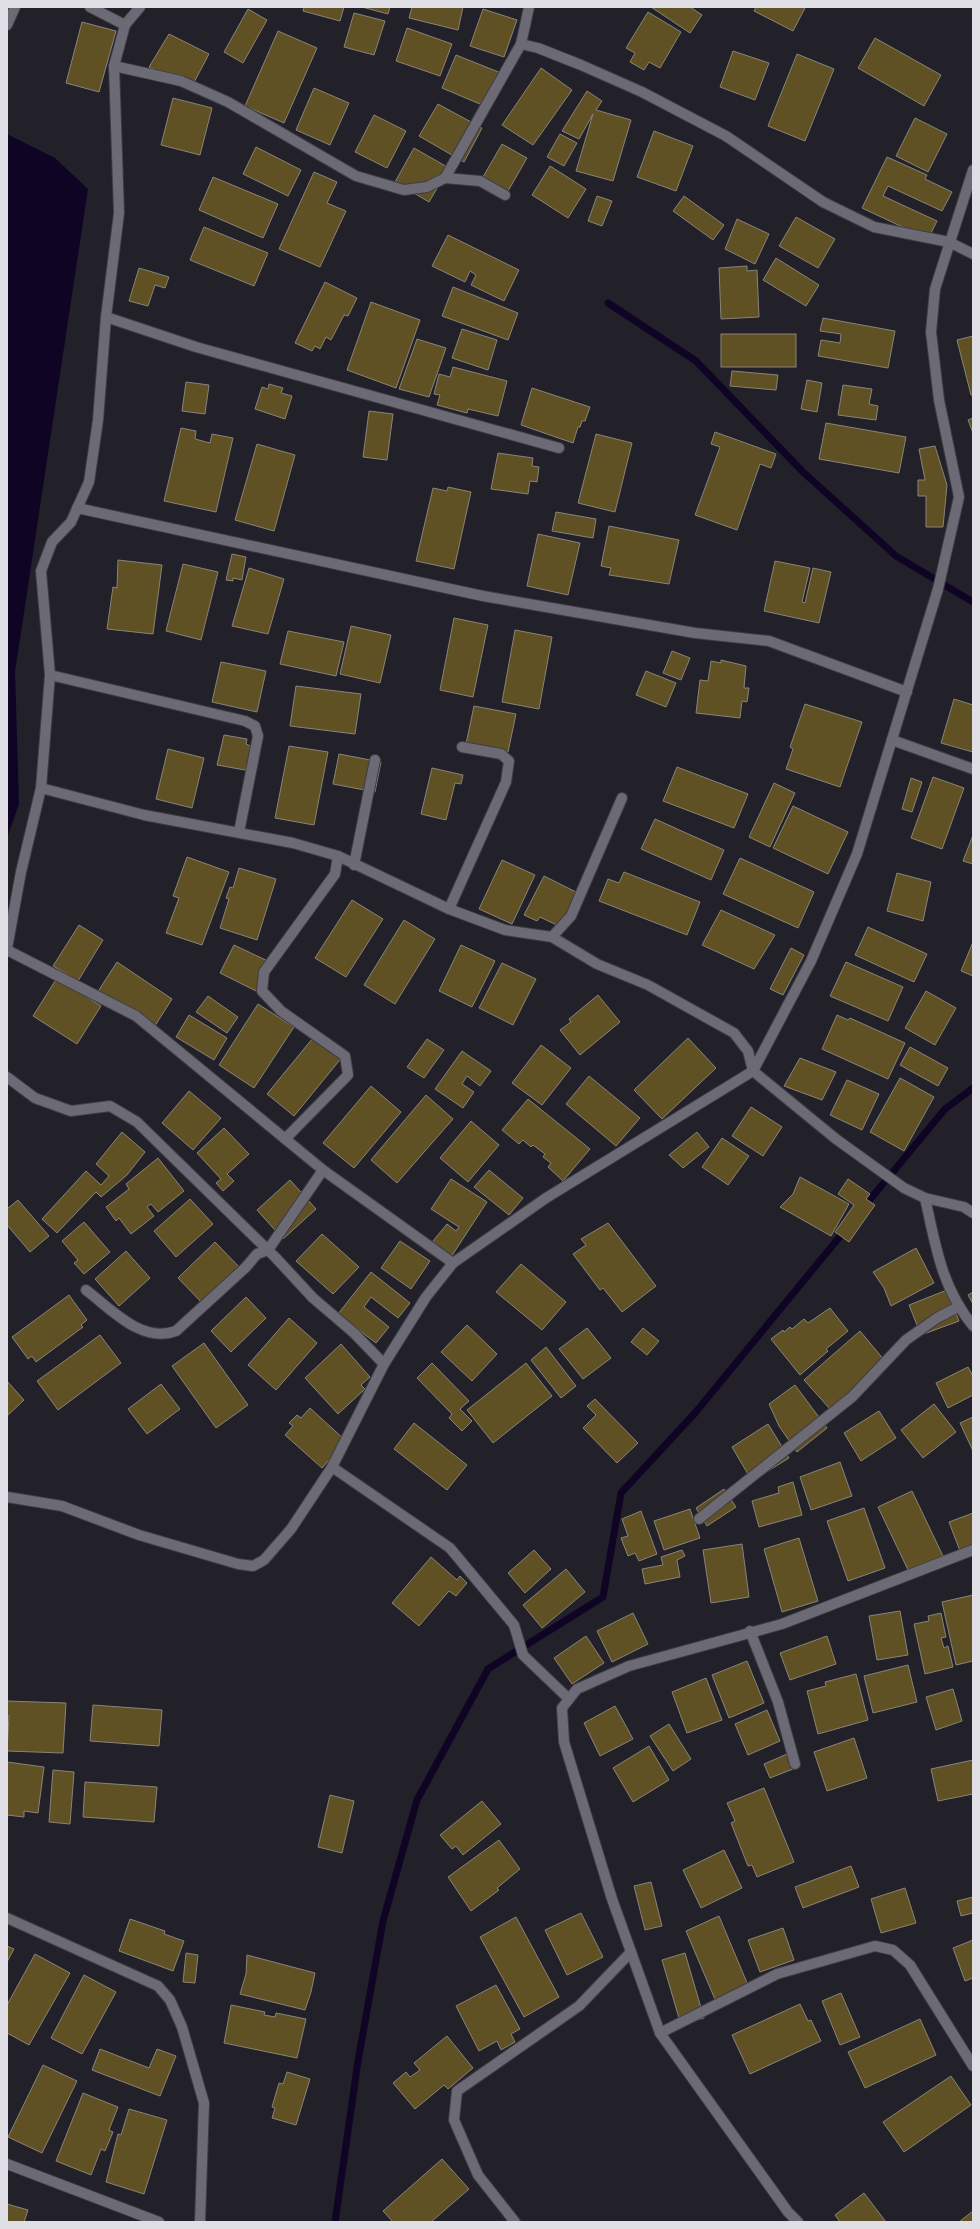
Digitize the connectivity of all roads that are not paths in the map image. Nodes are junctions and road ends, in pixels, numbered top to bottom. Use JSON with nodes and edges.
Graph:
{"nodes":[{"id":1,"x":15,"y":7,"type":"edge"},
{"id":2,"x":90,"y":7,"type":"edge"},
{"id":3,"x":140,"y":7,"type":"edge"},
{"id":4,"x":529,"y":7,"type":"edge"},
{"id":5,"x":7,"y":25,"type":"edge"},
{"id":6,"x":125,"y":25,"type":"junction"},
{"id":7,"x":521,"y":44,"type":"junction"},
{"id":8,"x":114,"y":66,"type":"junction"},
{"id":9,"x":973,"y":170,"type":"edge"},
{"id":10,"x":445,"y":178,"type":"junction"},
{"id":11,"x":505,"y":195,"type":"dead end"},
{"id":12,"x":949,"y":242,"type":"junction"},
{"id":13,"x":973,"y":254,"type":"edge"},
{"id":14,"x":106,"y":317,"type":"junction"},
{"id":15,"x":559,"y":448,"type":"dead end"},
{"id":16,"x":77,"y":508,"type":"junction"},
{"id":17,"x":50,"y":675,"type":"junction"},
{"id":18,"x":907,"y":692,"type":"junction"},
{"id":19,"x":892,"y":740,"type":"junction"},
{"id":20,"x":462,"y":747,"type":"dead end"},
{"id":21,"x":375,"y":760,"type":"dead end"},
{"id":22,"x":973,"y":769,"type":"edge"},
{"id":23,"x":41,"y":788,"type":"junction"},
{"id":24,"x":622,"y":798,"type":"dead end"},
{"id":25,"x":239,"y":832,"type":"junction"},
{"id":26,"x":338,"y":856,"type":"junction"},
{"id":27,"x":354,"y":865,"type":"junction"},
{"id":28,"x":449,"y":909,"type":"junction"},
{"id":29,"x":552,"y":937,"type":"junction"},
{"id":30,"x":7,"y":949,"type":"edge"},
{"id":31,"x":753,"y":1071,"type":"junction"},
{"id":32,"x":7,"y":1077,"type":"edge"},
{"id":33,"x":285,"y":1139,"type":"junction"},
{"id":34,"x":323,"y":1170,"type":"junction"},
{"id":35,"x":925,"y":1198,"type":"junction"},
{"id":36,"x":973,"y":1213,"type":"edge"},
{"id":37,"x":268,"y":1250,"type":"junction"},
{"id":38,"x":453,"y":1263,"type":"junction"},
{"id":39,"x":86,"y":1290,"type":"dead end"},
{"id":40,"x":958,"y":1307,"type":"junction"},
{"id":41,"x":973,"y":1326,"type":"edge"},
{"id":42,"x":384,"y":1364,"type":"junction"},
{"id":43,"x":332,"y":1467,"type":"junction"},
{"id":44,"x":7,"y":1497,"type":"edge"},
{"id":45,"x":699,"y":1519,"type":"dead end"},
{"id":46,"x":973,"y":1550,"type":"edge"},
{"id":47,"x":750,"y":1631,"type":"junction"},
{"id":48,"x":569,"y":1699,"type":"junction"},
{"id":49,"x":795,"y":1764,"type":"dead end"},
{"id":50,"x":7,"y":1918,"type":"edge"},
{"id":51,"x":631,"y":1952,"type":"junction"},
{"id":52,"x":660,"y":2033,"type":"junction"},
{"id":53,"x":973,"y":2066,"type":"edge"},
{"id":54,"x":7,"y":2164,"type":"edge"},
{"id":55,"x":159,"y":2222,"type":"edge"},
{"id":56,"x":200,"y":2222,"type":"edge"},
{"id":57,"x":515,"y":2222,"type":"edge"},
{"id":58,"x":798,"y":2222,"type":"edge"}],
"edges":[{"from":1,"to":5,"type":"street"},
{"from":2,"to":6,"type":"street"},
{"from":3,"to":6,"type":"street"},
{"from":4,"to":7,"type":"street"},
{"from":6,"to":8,"type":"street"},
{"from":7,"to":10,"type":"street"},
{"from":7,"to":12,"type":"street"},
{"from":8,"to":10,"type":"street"},
{"from":8,"to":14,"type":"street"},
{"from":9,"to":12,"type":"street"},
{"from":10,"to":11,"type":"street"},
{"from":12,"to":13,"type":"street"},
{"from":12,"to":18,"type":"street"},
{"from":14,"to":15,"type":"street"},
{"from":14,"to":16,"type":"street"},
{"from":16,"to":17,"type":"street"},
{"from":16,"to":18,"type":"street"},
{"from":17,"to":23,"type":"street"},
{"from":17,"to":25,"type":"street"},
{"from":18,"to":19,"type":"street"},
{"from":19,"to":22,"type":"street"},
{"from":19,"to":31,"type":"street"},
{"from":20,"to":28,"type":"street"},
{"from":21,"to":27,"type":"street"},
{"from":23,"to":25,"type":"street"},
{"from":23,"to":30,"type":"street"},
{"from":24,"to":29,"type":"street"},
{"from":25,"to":26,"type":"street"},
{"from":26,"to":27,"type":"street"},
{"from":26,"to":33,"type":"street"},
{"from":27,"to":28,"type":"street"},
{"from":28,"to":29,"type":"street"},
{"from":29,"to":31,"type":"street"},
{"from":30,"to":33,"type":"street"},
{"from":31,"to":35,"type":"street"},
{"from":31,"to":38,"type":"street"},
{"from":32,"to":37,"type":"street"},
{"from":33,"to":34,"type":"street"},
{"from":34,"to":37,"type":"street"},
{"from":34,"to":38,"type":"street"},
{"from":35,"to":36,"type":"street"},
{"from":35,"to":40,"type":"street"},
{"from":37,"to":39,"type":"street"},
{"from":37,"to":42,"type":"street"},
{"from":38,"to":42,"type":"street"},
{"from":40,"to":41,"type":"street"},
{"from":40,"to":45,"type":"street"},
{"from":42,"to":43,"type":"street"},
{"from":43,"to":44,"type":"street"},
{"from":43,"to":48,"type":"street"},
{"from":46,"to":47,"type":"street"},
{"from":47,"to":48,"type":"street"},
{"from":47,"to":49,"type":"street"},
{"from":48,"to":51,"type":"street"},
{"from":50,"to":56,"type":"street"},
{"from":51,"to":52,"type":"street"},
{"from":51,"to":57,"type":"street"},
{"from":52,"to":53,"type":"street"},
{"from":52,"to":58,"type":"street"},
{"from":54,"to":55,"type":"street"}]}
